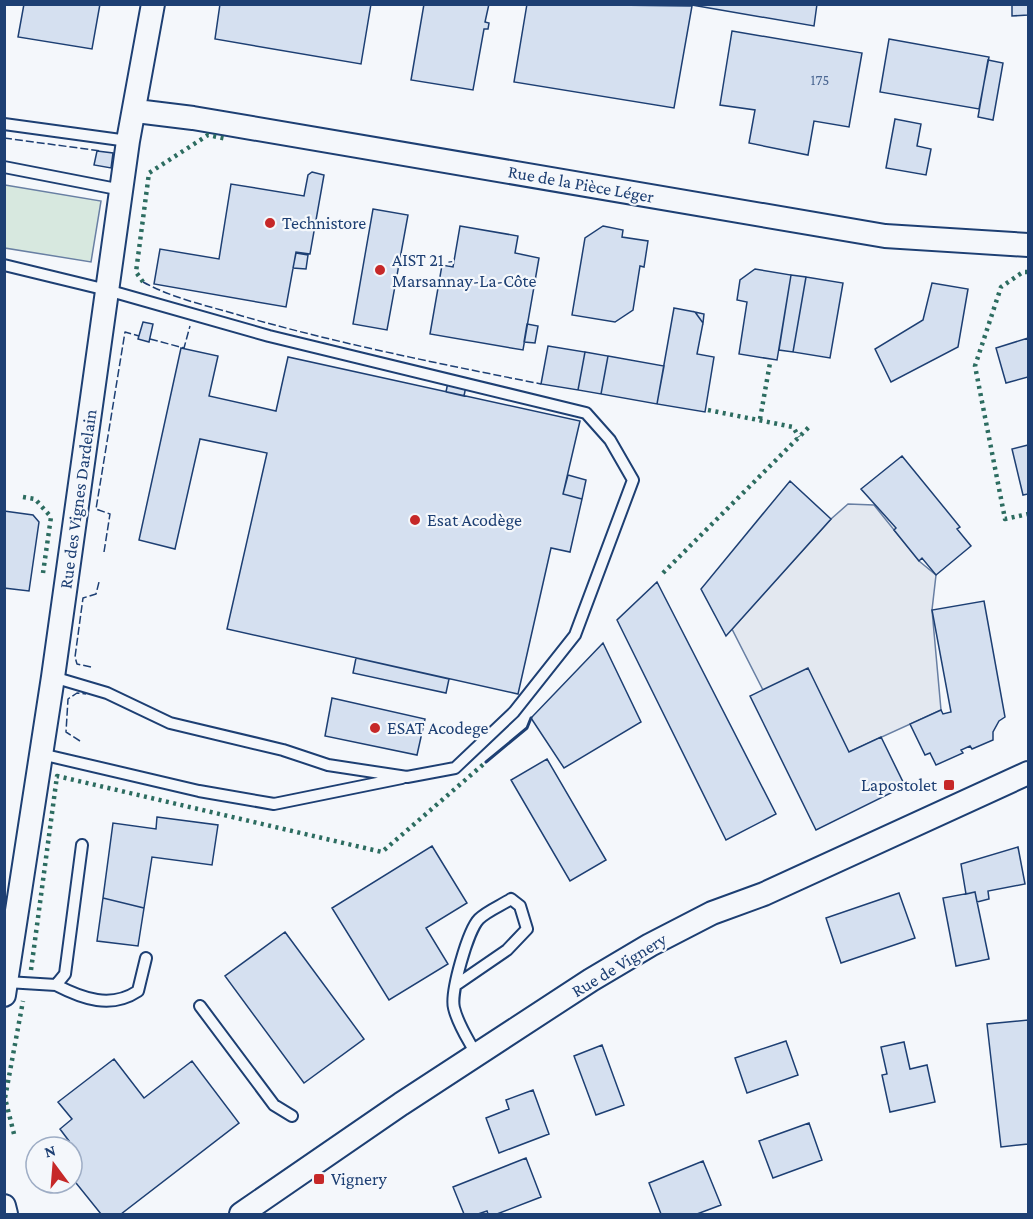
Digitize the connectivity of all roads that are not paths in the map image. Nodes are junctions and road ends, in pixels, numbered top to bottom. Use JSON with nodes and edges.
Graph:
{"nodes":[{"id":1,"x":153,"y":4,"type":"edge"},
{"id":2,"x":136,"y":111,"type":"junction"},
{"id":3,"x":4,"y":124,"type":"edge"},
{"id":4,"x":128,"y":141,"type":"junction"},
{"id":5,"x":4,"y":168,"type":"edge"},
{"id":6,"x":123,"y":190,"type":"junction"},
{"id":7,"x":1029,"y":244,"type":"edge"},
{"id":8,"x":4,"y":265,"type":"edge"},
{"id":9,"x":107,"y":290,"type":"junction"},
{"id":10,"x":53,"y":677,"type":"junction"},
{"id":11,"x":41,"y":754,"type":"junction"},
{"id":12,"x":1029,"y":772,"type":"edge"},
{"id":13,"x":407,"y":777,"type":"junction"},
{"id":14,"x":82,"y":844,"type":"dead end"},
{"id":15,"x":146,"y":958,"type":"dead end"},
{"id":16,"x":56,"y":985,"type":"junction"},
{"id":17,"x":456,"y":985,"type":"junction"},
{"id":18,"x":6,"y":989,"type":"edge"},
{"id":19,"x":200,"y":1006,"type":"dead end"},
{"id":20,"x":476,"y":1054,"type":"junction"},
{"id":21,"x":292,"y":1116,"type":"dead end"},
{"id":22,"x":4,"y":1206,"type":"edge"},
{"id":23,"x":6,"y":1215,"type":"edge"},
{"id":24,"x":241,"y":1215,"type":"edge"}],
"edges":[{"from":1,"to":2,"type":"street","name":"Rue des Vignes Dardelain"},
{"from":2,"to":4,"type":"street","name":"Rue des Vignes Dardelain"},
{"from":2,"to":7,"type":"street","name":"Rue de la Pièce Léger"},
{"from":3,"to":4,"type":"lane"},
{"from":4,"to":6,"type":"street","name":"Rue des Vignes Dardelain"},
{"from":5,"to":6,"type":"lane"},
{"from":6,"to":9,"type":"street","name":"Rue des Vignes Dardelain"},
{"from":8,"to":9,"type":"lane"},
{"from":9,"to":10,"type":"street","name":"Rue des Vignes Dardelain"},
{"from":9,"to":13,"type":"lane"},
{"from":10,"to":11,"type":"street","name":"Rue des Vignes Dardelain"},
{"from":10,"to":13,"type":"lane"},
{"from":11,"to":13,"type":"lane"},
{"from":11,"to":18,"type":"street","name":"Rue des Vignes Dardelain"},
{"from":12,"to":20,"type":"street","name":"Rue de Vignery"},
{"from":14,"to":16,"type":"lane"},
{"from":15,"to":16,"type":"lane"},
{"from":16,"to":18,"type":"lane"},
{"from":17,"to":17,"type":"lane"},
{"from":17,"to":20,"type":"lane"},
{"from":19,"to":21,"type":"lane"},
{"from":20,"to":24,"type":"street","name":"Rue de Vignery"},
{"from":22,"to":23,"type":"street"}]}
